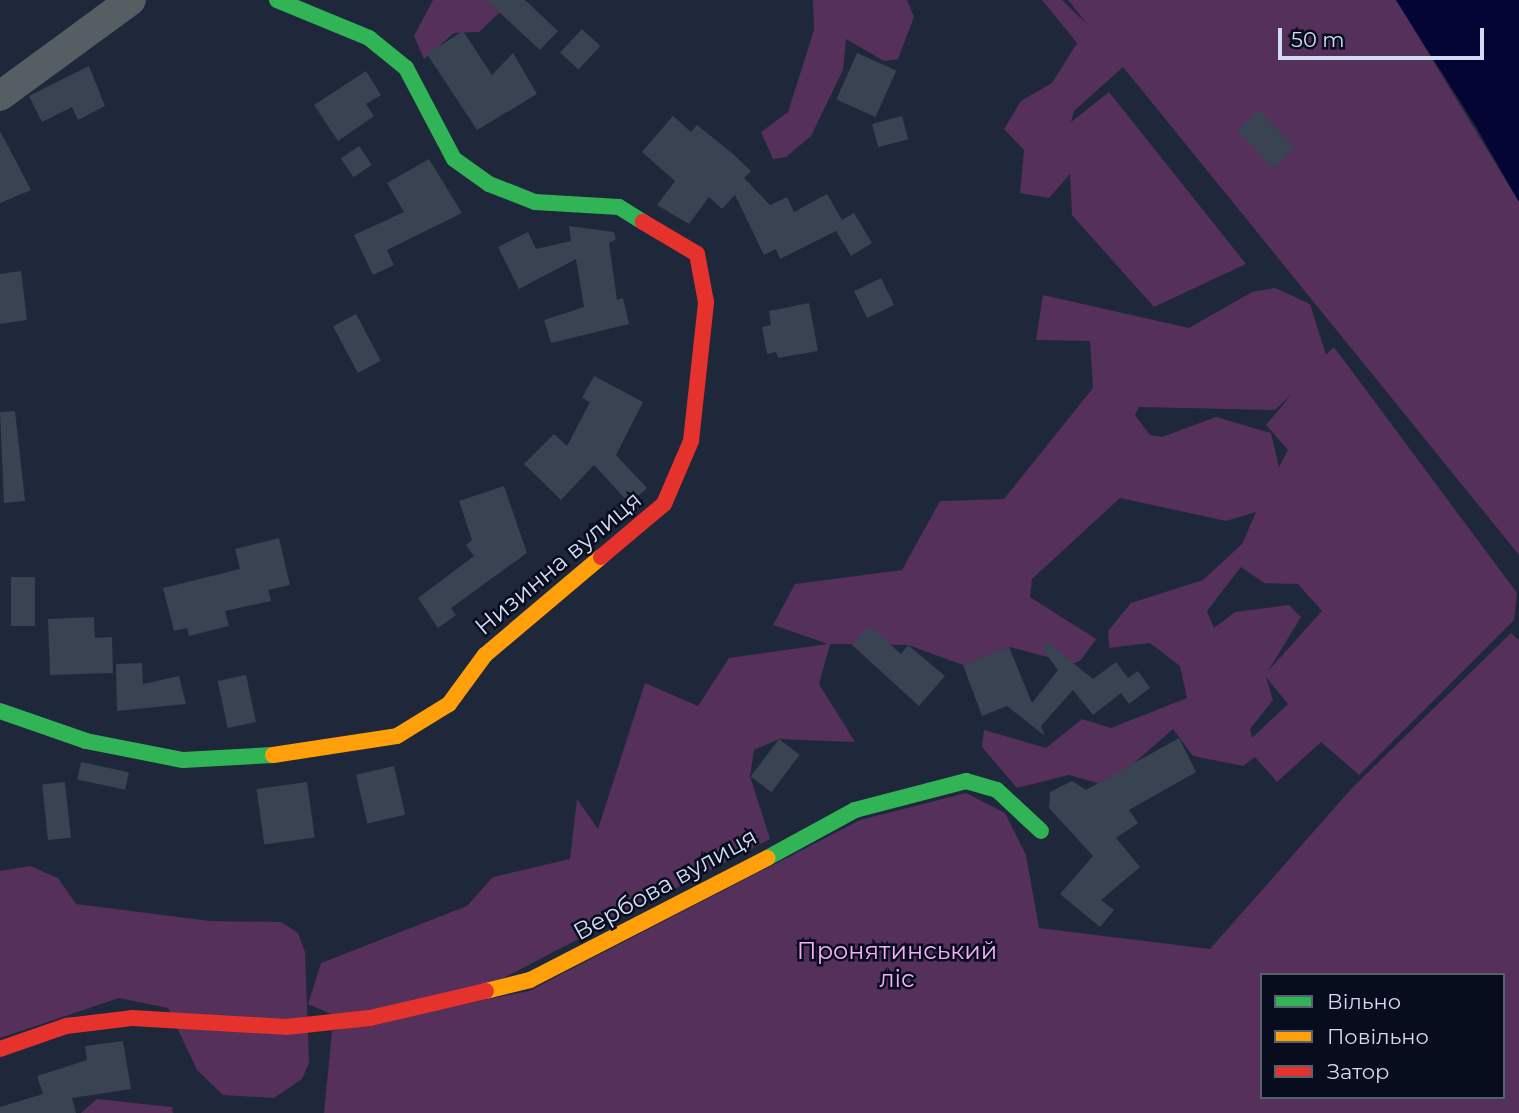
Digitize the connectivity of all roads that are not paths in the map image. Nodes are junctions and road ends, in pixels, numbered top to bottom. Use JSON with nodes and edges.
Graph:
{"nodes":[{"id":1,"x":131,"y":0,"type":"edge"},
{"id":2,"x":277,"y":0,"type":"edge"},
{"id":3,"x":0,"y":96,"type":"edge"},
{"id":4,"x":0,"y":711,"type":"edge"},
{"id":5,"x":1041,"y":831,"type":"dead end"},
{"id":6,"x":0,"y":1049,"type":"edge"}],
"edges":[{"from":1,"to":3,"type":"street"},
{"from":2,"to":4,"type":"street","name":"Низинна вулиця"},
{"from":5,"to":6,"type":"street","name":"Вербова вулиця"}]}
